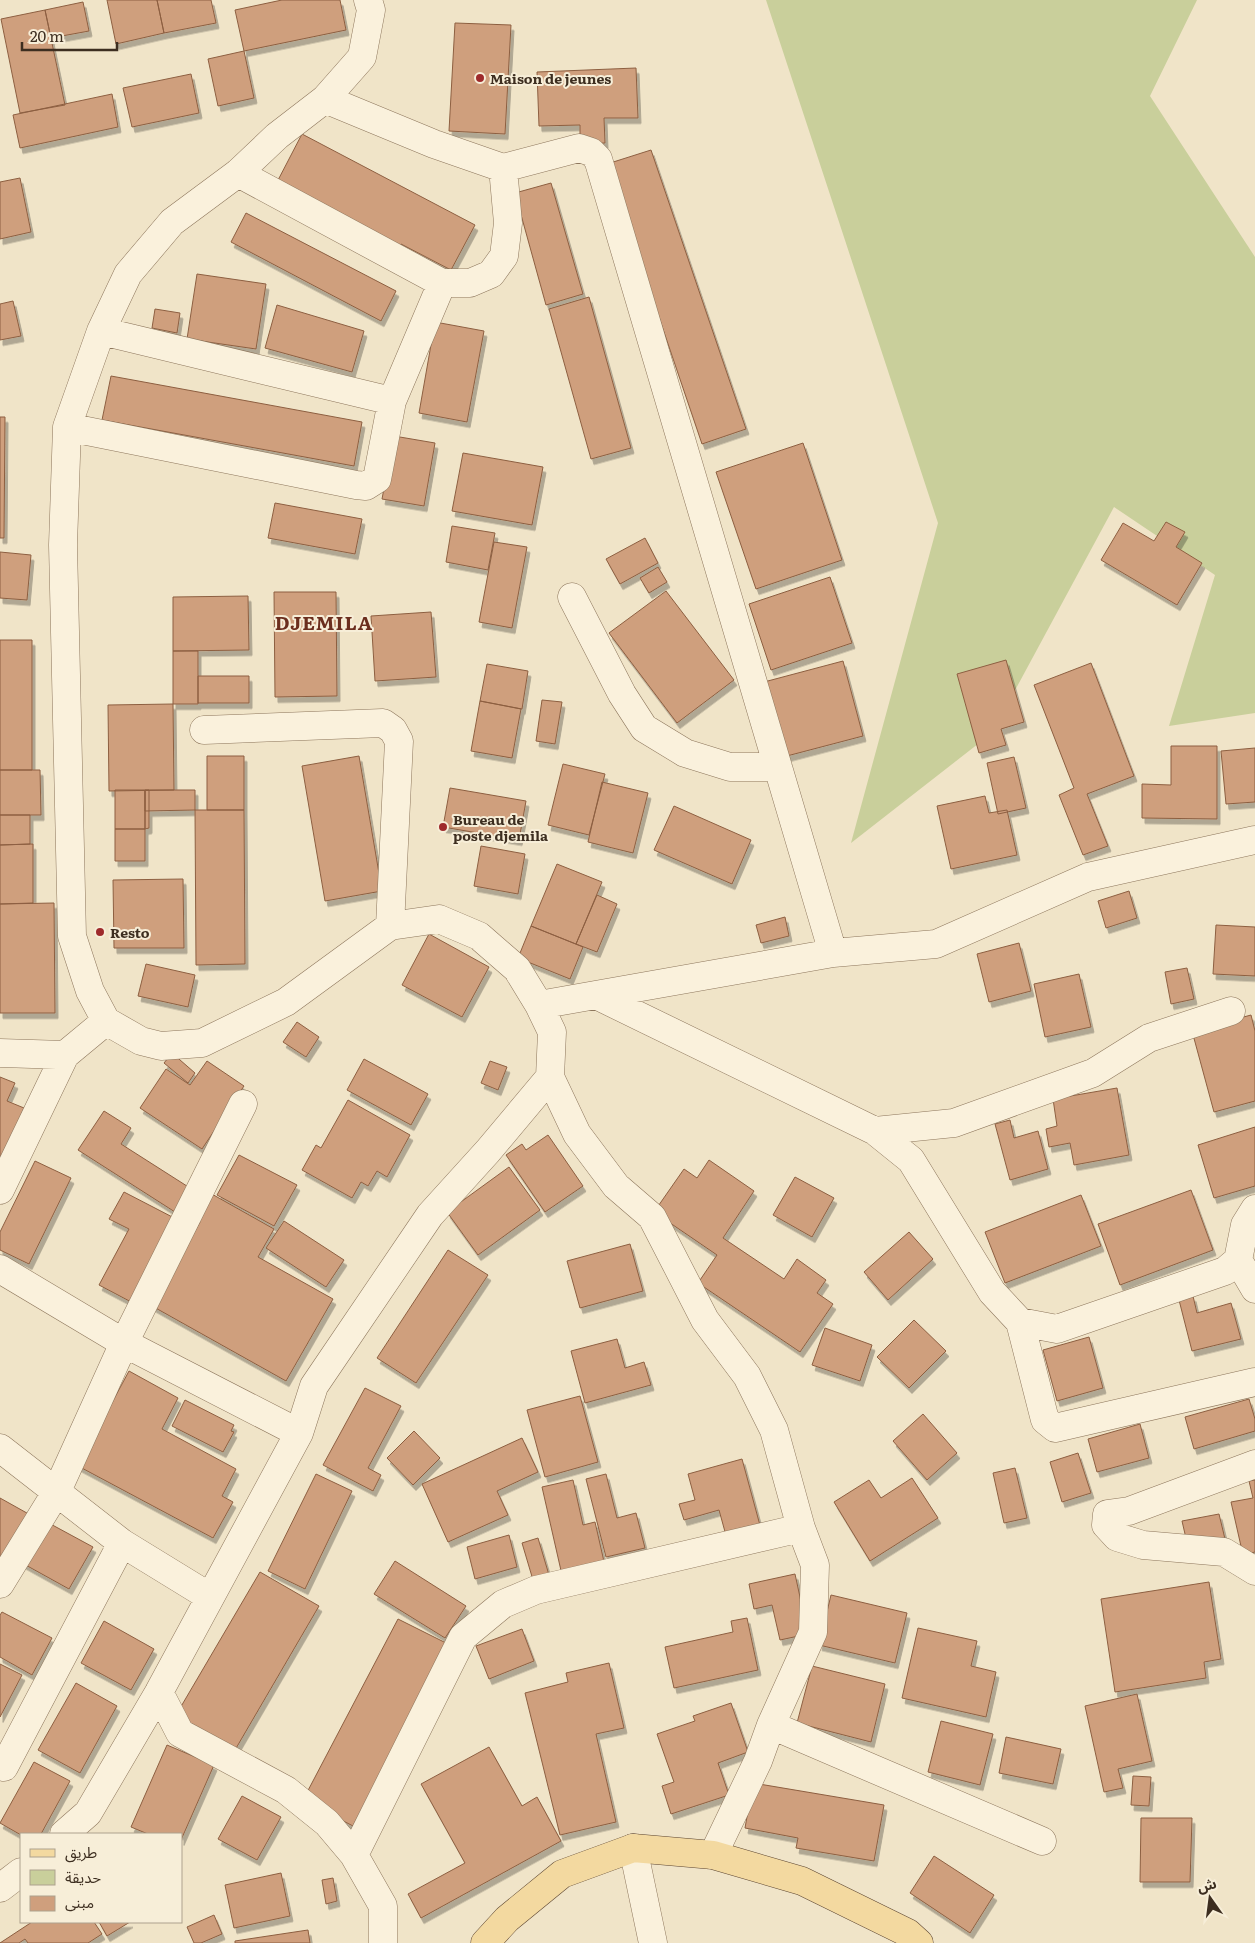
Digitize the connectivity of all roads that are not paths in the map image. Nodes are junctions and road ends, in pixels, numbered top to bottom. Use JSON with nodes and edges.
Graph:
{"nodes":[{"id":1,"x":368,"y":0,"type":"edge"},
{"id":2,"x":325,"y":99,"type":"junction"},
{"id":3,"x":503,"y":168,"type":"junction"},
{"id":4,"x":238,"y":173,"type":"junction"},
{"id":5,"x":442,"y":283,"type":"junction"},
{"id":6,"x":101,"y":331,"type":"junction"},
{"id":7,"x":392,"y":401,"type":"junction"},
{"id":8,"x":67,"y":428,"type":"junction"},
{"id":9,"x":572,"y":597,"type":"dead end"},
{"id":10,"x":204,"y":730,"type":"dead end"},
{"id":11,"x":778,"y":767,"type":"junction"},
{"id":12,"x":1255,"y":840,"type":"edge"},
{"id":13,"x":390,"y":926,"type":"junction"},
{"id":14,"x":833,"y":953,"type":"junction"},
{"id":15,"x":598,"y":996,"type":"junction"},
{"id":16,"x":539,"y":1005,"type":"junction"},
{"id":17,"x":1232,"y":1011,"type":"dead end"},
{"id":18,"x":106,"y":1021,"type":"junction"},
{"id":19,"x":0,"y":1053,"type":"edge"},
{"id":20,"x":65,"y":1055,"type":"junction"},
{"id":21,"x":550,"y":1077,"type":"junction"},
{"id":22,"x":243,"y":1104,"type":"dead end"},
{"id":23,"x":876,"y":1131,"type":"junction"},
{"id":24,"x":0,"y":1190,"type":"edge"},
{"id":25,"x":1255,"y":1210,"type":"edge"},
{"id":26,"x":1238,"y":1260,"type":"junction"},
{"id":27,"x":0,"y":1269,"type":"edge"},
{"id":28,"x":1255,"y":1289,"type":"edge"},
{"id":29,"x":1020,"y":1322,"type":"junction"},
{"id":30,"x":124,"y":1343,"type":"junction"},
{"id":31,"x":1255,"y":1382,"type":"edge"},
{"id":32,"x":299,"y":1433,"type":"junction"},
{"id":33,"x":0,"y":1448,"type":"edge"},
{"id":34,"x":1255,"y":1464,"type":"edge"},
{"id":35,"x":57,"y":1491,"type":"junction"},
{"id":36,"x":801,"y":1528,"type":"junction"},
{"id":37,"x":122,"y":1543,"type":"junction"},
{"id":38,"x":1255,"y":1571,"type":"edge"},
{"id":39,"x":0,"y":1584,"type":"edge"},
{"id":40,"x":210,"y":1597,"type":"junction"},
{"id":41,"x":159,"y":1692,"type":"junction"},
{"id":42,"x":771,"y":1725,"type":"junction"},
{"id":43,"x":4,"y":1767,"type":"dead end"},
{"id":44,"x":65,"y":1833,"type":"edge"},
{"id":45,"x":1042,"y":1840,"type":"dead end"},
{"id":46,"x":633,"y":1848,"type":"junction"},
{"id":47,"x":713,"y":1854,"type":"junction"},
{"id":48,"x":354,"y":1855,"type":"junction"},
{"id":49,"x":20,"y":1873,"type":"edge"},
{"id":50,"x":0,"y":1888,"type":"edge"},
{"id":51,"x":382,"y":1943,"type":"edge"},
{"id":52,"x":485,"y":1943,"type":"edge"},
{"id":53,"x":653,"y":1943,"type":"edge"},
{"id":54,"x":919,"y":1943,"type":"edge"}],
"edges":[{"from":1,"to":2,"type":"street"},
{"from":2,"to":3,"type":"street"},
{"from":2,"to":4,"type":"street"},
{"from":3,"to":5,"type":"street"},
{"from":3,"to":11,"type":"street"},
{"from":4,"to":5,"type":"street"},
{"from":4,"to":6,"type":"street"},
{"from":5,"to":7,"type":"street"},
{"from":6,"to":7,"type":"street"},
{"from":6,"to":8,"type":"street"},
{"from":7,"to":8,"type":"street"},
{"from":8,"to":18,"type":"street"},
{"from":9,"to":11,"type":"street"},
{"from":10,"to":13,"type":"street"},
{"from":11,"to":14,"type":"street"},
{"from":12,"to":14,"type":"street"},
{"from":13,"to":16,"type":"street"},
{"from":13,"to":18,"type":"street"},
{"from":14,"to":15,"type":"street"},
{"from":15,"to":16,"type":"street"},
{"from":15,"to":23,"type":"street"},
{"from":16,"to":21,"type":"street"},
{"from":17,"to":23,"type":"street"},
{"from":18,"to":20,"type":"street"},
{"from":19,"to":20,"type":"street"},
{"from":20,"to":24,"type":"street"},
{"from":21,"to":32,"type":"street"},
{"from":21,"to":36,"type":"street"},
{"from":22,"to":30,"type":"street"},
{"from":23,"to":29,"type":"street"},
{"from":25,"to":26,"type":"street"},
{"from":26,"to":28,"type":"street"},
{"from":26,"to":29,"type":"street"},
{"from":27,"to":30,"type":"street"},
{"from":29,"to":31,"type":"street"},
{"from":30,"to":32,"type":"street"},
{"from":30,"to":35,"type":"street"},
{"from":32,"to":40,"type":"street"},
{"from":33,"to":35,"type":"street"},
{"from":34,"to":38,"type":"street"},
{"from":35,"to":37,"type":"street"},
{"from":35,"to":39,"type":"street"},
{"from":36,"to":42,"type":"street"},
{"from":36,"to":48,"type":"street"},
{"from":37,"to":40,"type":"street"},
{"from":37,"to":43,"type":"street"},
{"from":40,"to":41,"type":"street"},
{"from":41,"to":44,"type":"street"},
{"from":41,"to":48,"type":"street"},
{"from":42,"to":45,"type":"street"},
{"from":42,"to":47,"type":"street"},
{"from":46,"to":47,"type":"main road"},
{"from":46,"to":52,"type":"main road"},
{"from":46,"to":53,"type":"street"},
{"from":47,"to":54,"type":"main road"},
{"from":48,"to":51,"type":"street"},
{"from":49,"to":50,"type":"street"}]}
